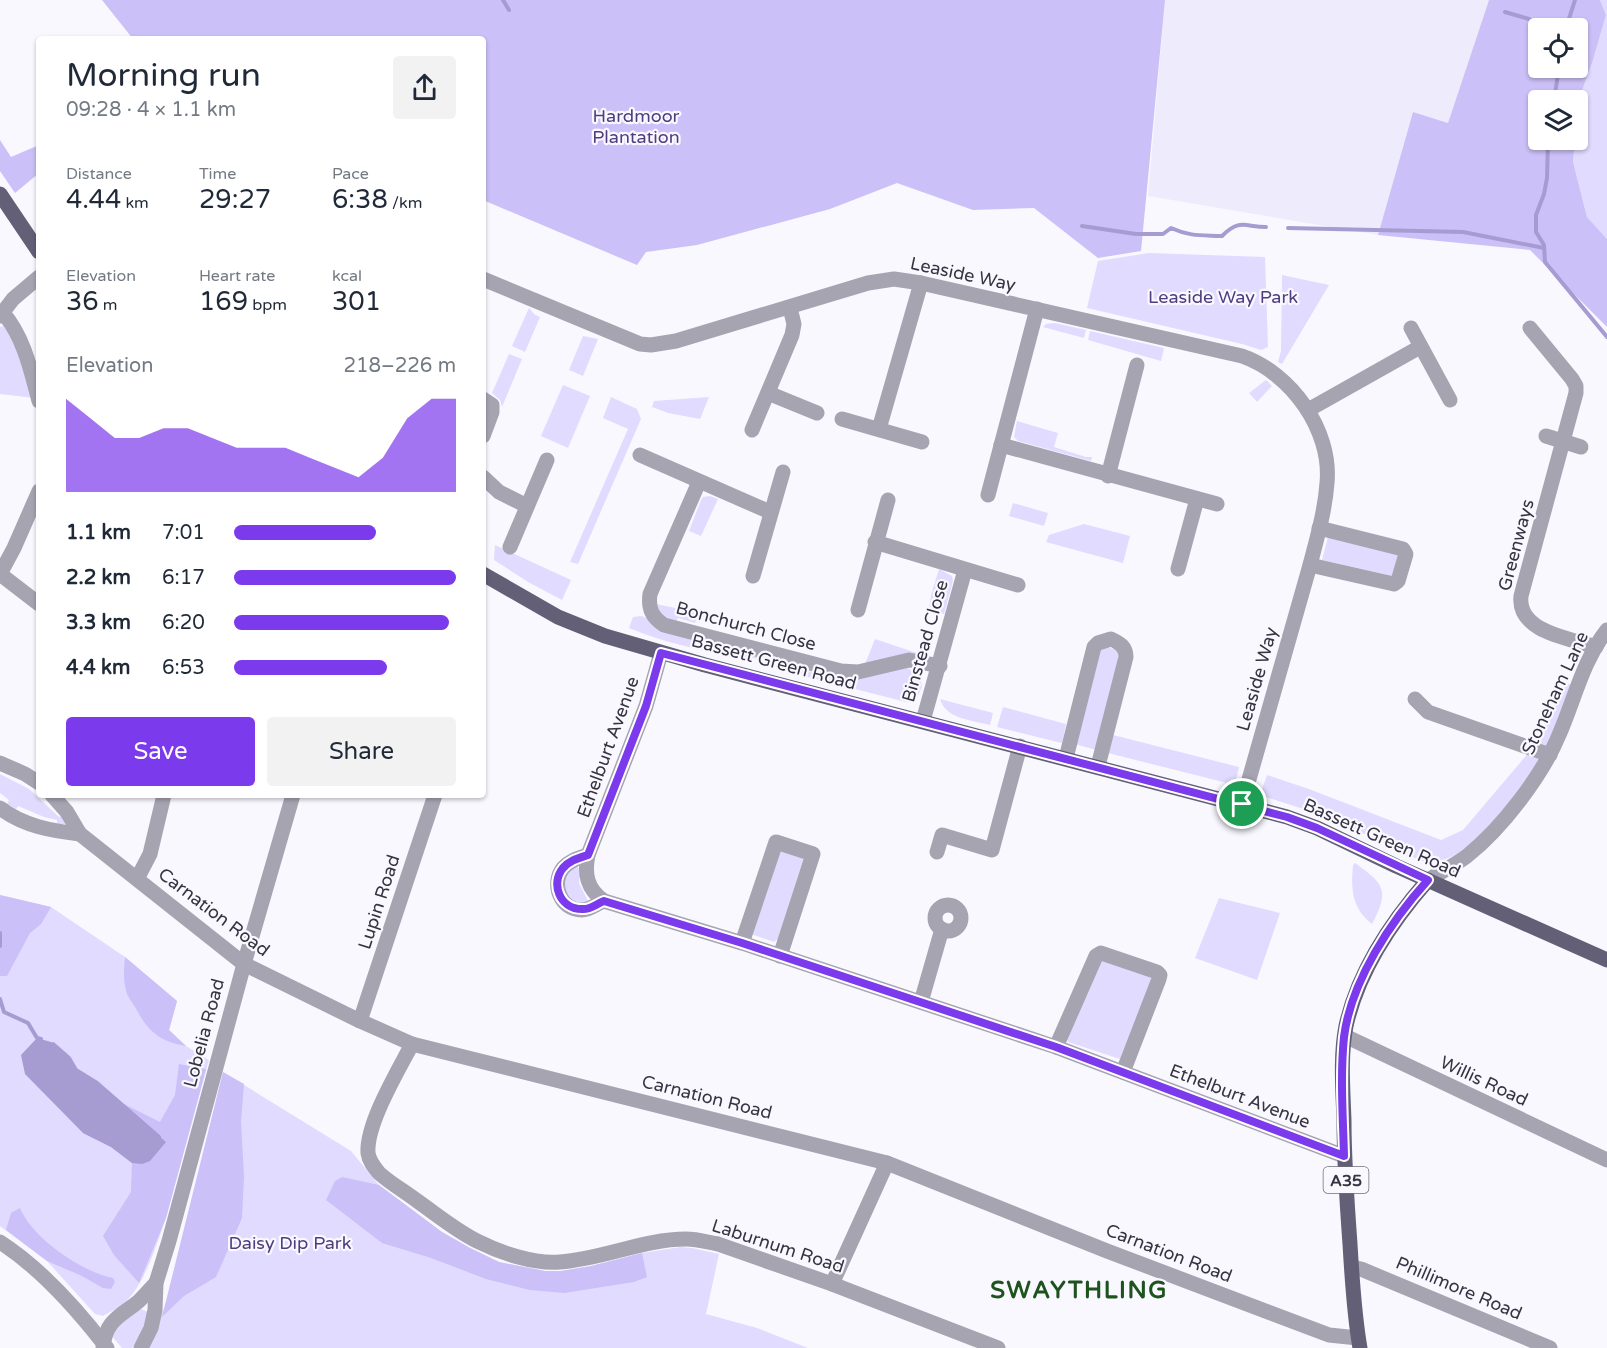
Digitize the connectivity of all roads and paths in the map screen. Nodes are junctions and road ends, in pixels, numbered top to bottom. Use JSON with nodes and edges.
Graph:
{"nodes":[{"id":1,"x":0,"y":194,"type":"edge"},
{"id":2,"x":36,"y":248,"type":"edge"},
{"id":3,"x":36,"y":280,"type":"edge"},
{"id":4,"x":486,"y":280,"type":"edge"},
{"id":5,"x":921,"y":283,"type":"junction"},
{"id":6,"x":790,"y":308,"type":"junction"},
{"id":7,"x":1037,"y":309,"type":"junction"},
{"id":8,"x":2,"y":315,"type":"edge"},
{"id":9,"x":1411,"y":328,"type":"dead end"},
{"id":10,"x":1530,"y":328,"type":"dead end"},
{"id":11,"x":1420,"y":347,"type":"junction"},
{"id":12,"x":1137,"y":365,"type":"dead end"},
{"id":13,"x":36,"y":391,"type":"edge"},
{"id":14,"x":768,"y":393,"type":"junction"},
{"id":15,"x":1450,"y":400,"type":"dead end"},
{"id":16,"x":486,"y":401,"type":"edge"},
{"id":17,"x":1308,"y":410,"type":"junction"},
{"id":18,"x":817,"y":413,"type":"dead end"},
{"id":19,"x":842,"y":419,"type":"dead end"},
{"id":20,"x":486,"y":428,"type":"edge"},
{"id":21,"x":879,"y":429,"type":"junction"},
{"id":22,"x":752,"y":430,"type":"dead end"},
{"id":23,"x":1546,"y":436,"type":"dead end"},
{"id":24,"x":922,"y":442,"type":"dead end"},
{"id":25,"x":1564,"y":442,"type":"junction"},
{"id":26,"x":1001,"y":445,"type":"junction"},
{"id":27,"x":1581,"y":447,"type":"dead end"},
{"id":28,"x":640,"y":455,"type":"dead end"},
{"id":29,"x":547,"y":460,"type":"dead end"},
{"id":30,"x":783,"y":472,"type":"dead end"},
{"id":31,"x":1108,"y":476,"type":"junction"},
{"id":32,"x":486,"y":480,"type":"edge"},
{"id":33,"x":699,"y":482,"type":"junction"},
{"id":34,"x":988,"y":495,"type":"dead end"},
{"id":35,"x":36,"y":498,"type":"edge"},
{"id":36,"x":888,"y":500,"type":"dead end"},
{"id":37,"x":1197,"y":500,"type":"junction"},
{"id":38,"x":1217,"y":504,"type":"dead end"},
{"id":39,"x":527,"y":506,"type":"junction"},
{"id":40,"x":770,"y":512,"type":"junction"},
{"id":41,"x":1319,"y":528,"type":"junction"},
{"id":42,"x":875,"y":542,"type":"junction"},
{"id":43,"x":510,"y":547,"type":"dead end"},
{"id":44,"x":1310,"y":565,"type":"junction"},
{"id":45,"x":1178,"y":569,"type":"dead end"},
{"id":46,"x":965,"y":570,"type":"junction"},
{"id":47,"x":0,"y":574,"type":"edge"},
{"id":48,"x":486,"y":576,"type":"edge"},
{"id":49,"x":753,"y":576,"type":"dead end"},
{"id":50,"x":1018,"y":585,"type":"dead end"},
{"id":51,"x":36,"y":602,"type":"edge"},
{"id":52,"x":858,"y":610,"type":"dead end"},
{"id":53,"x":1607,"y":630,"type":"edge"},
{"id":54,"x":1596,"y":647,"type":"junction"},
{"id":55,"x":661,"y":653,"type":"junction"},
{"id":56,"x":940,"y":666,"type":"junction"},
{"id":57,"x":1415,"y":699,"type":"dead end"},
{"id":58,"x":923,"y":722,"type":"junction"},
{"id":59,"x":1020,"y":747,"type":"junction"},
{"id":60,"x":1550,"y":755,"type":"junction"},
{"id":61,"x":1066,"y":758,"type":"junction"},
{"id":62,"x":0,"y":763,"type":"edge"},
{"id":63,"x":1098,"y":766,"type":"junction"},
{"id":64,"x":36,"y":781,"type":"edge"},
{"id":65,"x":55,"y":798,"type":"edge"},
{"id":66,"x":163,"y":798,"type":"edge"},
{"id":67,"x":292,"y":798,"type":"edge"},
{"id":68,"x":434,"y":798,"type":"edge"},
{"id":69,"x":1242,"y":804,"type":"junction"},
{"id":70,"x":0,"y":808,"type":"edge"},
{"id":71,"x":80,"y":834,"type":"junction"},
{"id":72,"x":937,"y":852,"type":"dead end"},
{"id":73,"x":588,"y":855,"type":"junction"},
{"id":74,"x":137,"y":879,"type":"junction"},
{"id":75,"x":1428,"y":880,"type":"junction"},
{"id":76,"x":604,"y":901,"type":"junction"},
{"id":77,"x":942,"y":929,"type":"dead end"},
{"id":78,"x":742,"y":943,"type":"junction"},
{"id":79,"x":780,"y":956,"type":"junction"},
{"id":80,"x":1607,"y":960,"type":"edge"},
{"id":81,"x":244,"y":964,"type":"junction"},
{"id":82,"x":921,"y":1002,"type":"junction"},
{"id":83,"x":360,"y":1021,"type":"junction"},
{"id":84,"x":1344,"y":1036,"type":"junction"},
{"id":85,"x":411,"y":1044,"type":"junction"},
{"id":86,"x":1056,"y":1047,"type":"junction"},
{"id":87,"x":1123,"y":1072,"type":"junction"},
{"id":88,"x":1344,"y":1156,"type":"junction"},
{"id":89,"x":1607,"y":1160,"type":"edge"},
{"id":90,"x":888,"y":1163,"type":"junction"},
{"id":91,"x":0,"y":1242,"type":"edge"},
{"id":92,"x":1352,"y":1267,"type":"junction"},
{"id":93,"x":156,"y":1283,"type":"junction"},
{"id":94,"x":832,"y":1284,"type":"junction"},
{"id":95,"x":1359,"y":1343,"type":"edge"},
{"id":96,"x":104,"y":1346,"type":"edge"},
{"id":97,"x":141,"y":1348,"type":"edge"},
{"id":98,"x":998,"y":1348,"type":"edge"},
{"id":99,"x":1550,"y":1348,"type":"edge"}],
"edges":[{"from":1,"to":2,"type":"main road"},
{"from":3,"to":8,"type":"street"},
{"from":4,"to":6,"type":"street","name":"Leaside Way"},
{"from":5,"to":6,"type":"street","name":"Leaside Way"},
{"from":5,"to":7,"type":"street","name":"Leaside Way"},
{"from":5,"to":21,"type":"street"},
{"from":6,"to":14,"type":"street"},
{"from":7,"to":17,"type":"street","name":"Leaside Way"},
{"from":7,"to":26,"type":"street"},
{"from":8,"to":13,"type":"street"},
{"from":9,"to":11,"type":"street"},
{"from":10,"to":25,"type":"street","name":"Greenways"},
{"from":11,"to":15,"type":"street"},
{"from":11,"to":17,"type":"street"},
{"from":12,"to":31,"type":"street"},
{"from":14,"to":18,"type":"street"},
{"from":14,"to":22,"type":"street"},
{"from":16,"to":20,"type":"street"},
{"from":17,"to":41,"type":"street","name":"Leaside Way"},
{"from":19,"to":21,"type":"street"},
{"from":21,"to":24,"type":"street"},
{"from":23,"to":25,"type":"street"},
{"from":25,"to":27,"type":"street"},
{"from":25,"to":54,"type":"street","name":"Greenways"},
{"from":26,"to":31,"type":"street"},
{"from":26,"to":34,"type":"street"},
{"from":28,"to":33,"type":"street"},
{"from":29,"to":39,"type":"street"},
{"from":30,"to":40,"type":"street"},
{"from":31,"to":37,"type":"street"},
{"from":32,"to":39,"type":"street"},
{"from":33,"to":40,"type":"street"},
{"from":33,"to":56,"type":"street","name":"Bonchurch Close"},
{"from":35,"to":47,"type":"street"},
{"from":36,"to":42,"type":"street"},
{"from":37,"to":38,"type":"street"},
{"from":37,"to":45,"type":"street"},
{"from":39,"to":43,"type":"street"},
{"from":40,"to":49,"type":"street"},
{"from":41,"to":44,"type":"street","name":"Leaside Way"},
{"from":41,"to":44,"type":"street"},
{"from":42,"to":46,"type":"street","name":"Binstead Close"},
{"from":42,"to":52,"type":"street"},
{"from":44,"to":69,"type":"street","name":"Leaside Way"},
{"from":46,"to":50,"type":"street","name":"Binstead Close"},
{"from":46,"to":56,"type":"street","name":"Binstead Close"},
{"from":47,"to":51,"type":"street"},
{"from":48,"to":55,"type":"main road","name":"Bassett Green Road"},
{"from":53,"to":54,"type":"street","name":"Stoneham Lane"},
{"from":54,"to":60,"type":"street","name":"Stoneham Lane"},
{"from":55,"to":58,"type":"main road","name":"Bassett Green Road"},
{"from":55,"to":73,"type":"street","name":"Ethelburt Avenue"},
{"from":56,"to":58,"type":"street","name":"Binstead Close"},
{"from":57,"to":60,"type":"street"},
{"from":58,"to":59,"type":"main road","name":"Bassett Green Road"},
{"from":59,"to":61,"type":"main road","name":"Bassett Green Road"},
{"from":59,"to":72,"type":"street"},
{"from":60,"to":75,"type":"street","name":"Stoneham Lane"},
{"from":61,"to":63,"type":"main road","name":"Bassett Green Road"},
{"from":61,"to":63,"type":"street"},
{"from":62,"to":64,"type":"street"},
{"from":63,"to":69,"type":"main road","name":"Bassett Green Road"},
{"from":65,"to":71,"type":"street","name":"Carnation Road"},
{"from":66,"to":74,"type":"street"},
{"from":67,"to":81,"type":"street","name":"Lobelia Road"},
{"from":68,"to":83,"type":"street","name":"Lupin Road"},
{"from":69,"to":75,"type":"main road","name":"Bassett Green Road"},
{"from":70,"to":71,"type":"street","name":"Carnation Road"},
{"from":71,"to":74,"type":"street","name":"Carnation Road"},
{"from":73,"to":76,"type":"street","name":"Ethelburt Avenue"},
{"from":73,"to":76,"type":"street"},
{"from":74,"to":81,"type":"street","name":"Carnation Road"},
{"from":75,"to":80,"type":"main road","name":"Bassett Green Road"},
{"from":75,"to":84,"type":"main road","name":"Stoneham Lane","number":"A35"},
{"from":76,"to":78,"type":"street","name":"Ethelburt Avenue"},
{"from":77,"to":82,"type":"street"},
{"from":78,"to":79,"type":"street","name":"Ethelburt Avenue"},
{"from":78,"to":79,"type":"street"},
{"from":79,"to":82,"type":"street","name":"Ethelburt Avenue"},
{"from":81,"to":83,"type":"street","name":"Carnation Road"},
{"from":81,"to":93,"type":"street","name":"Lobelia Road"},
{"from":82,"to":86,"type":"street","name":"Ethelburt Avenue"},
{"from":83,"to":85,"type":"street","name":"Carnation Road"},
{"from":84,"to":88,"type":"main road","name":"Stoneham Lane","number":"A35"},
{"from":84,"to":89,"type":"street","name":"Willis Road"},
{"from":85,"to":90,"type":"street","name":"Carnation Road"},
{"from":85,"to":94,"type":"street","name":"Laburnum Road"},
{"from":86,"to":87,"type":"street","name":"Ethelburt Avenue"},
{"from":86,"to":87,"type":"street"},
{"from":87,"to":88,"type":"street","name":"Ethelburt Avenue"},
{"from":88,"to":92,"type":"main road","name":"Stoneham Lane","number":"A35"},
{"from":90,"to":94,"type":"street"},
{"from":90,"to":95,"type":"street","name":"Carnation Road"},
{"from":91,"to":96,"type":"street"},
{"from":92,"to":95,"type":"main road","name":"Stoneham Lane","number":"A35"},
{"from":92,"to":99,"type":"street","name":"Phillimore Road"},
{"from":93,"to":96,"type":"street","name":"Lobelia Road"},
{"from":93,"to":97,"type":"street","name":"Lobelia Road"},
{"from":94,"to":98,"type":"street","name":"Laburnum Road"}]}
